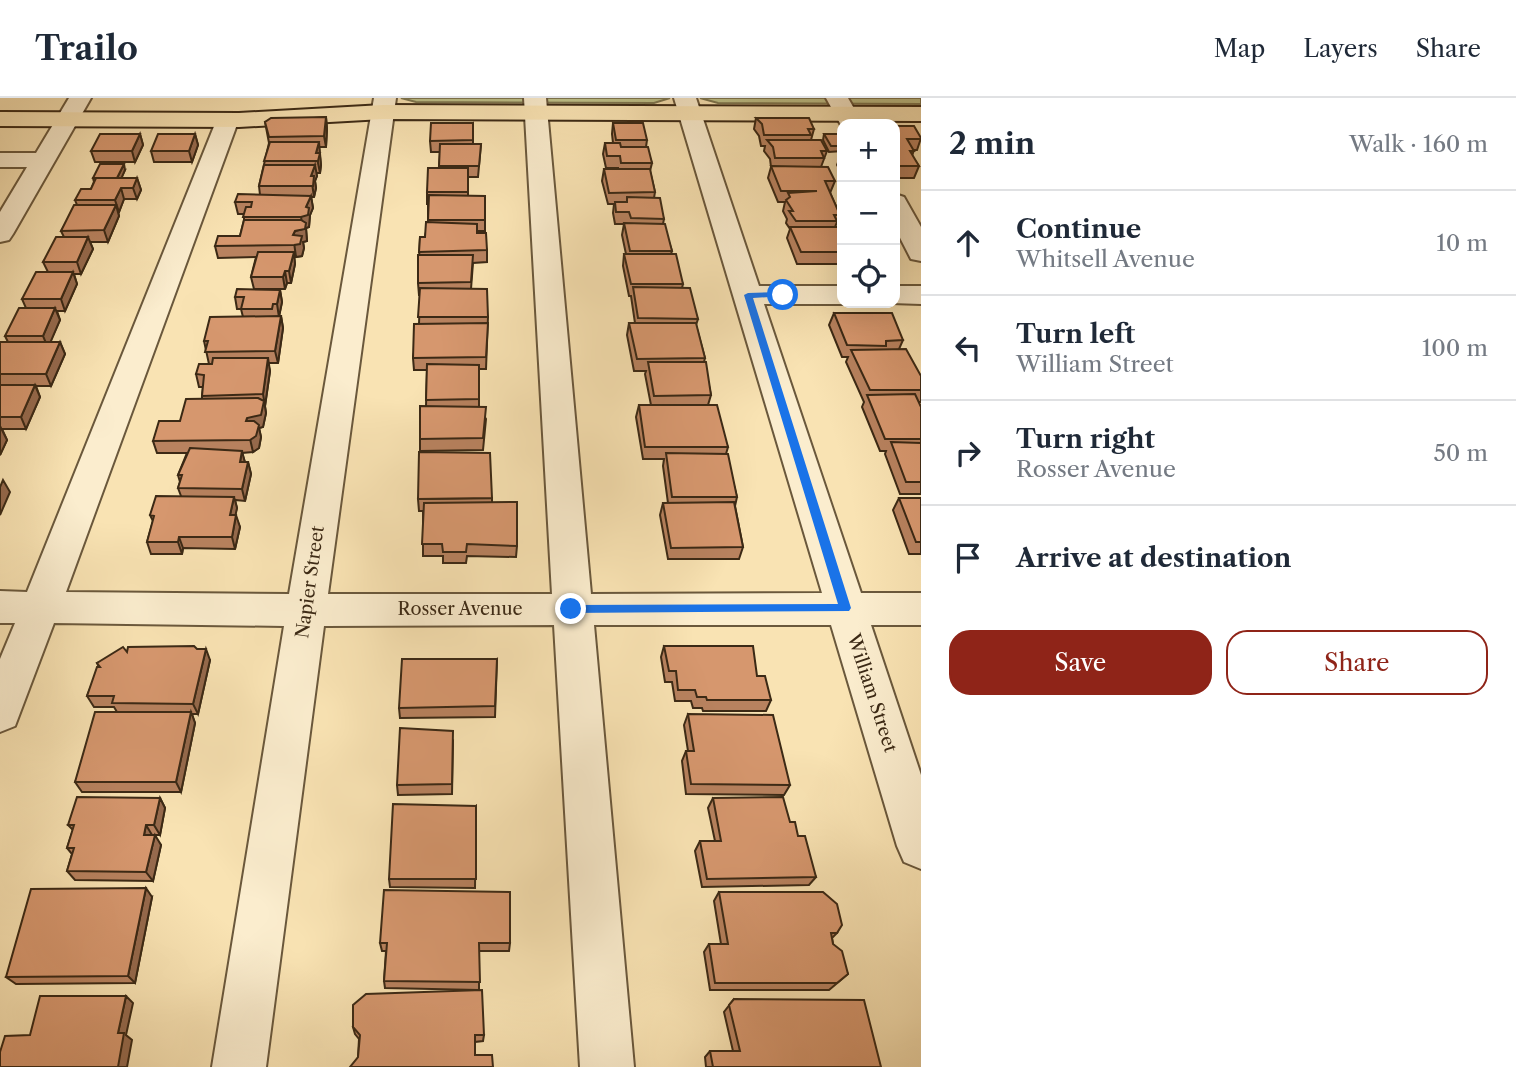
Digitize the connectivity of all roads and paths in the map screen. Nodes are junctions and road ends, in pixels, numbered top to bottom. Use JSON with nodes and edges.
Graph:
{"nodes":[{"id":1,"x":384,"y":105,"type":"edge"},
{"id":2,"x":535,"y":105,"type":"edge"},
{"id":3,"x":688,"y":106,"type":"edge"},
{"id":4,"x":233,"y":107,"type":"edge"},
{"id":5,"x":75,"y":108,"type":"edge"},
{"id":6,"x":845,"y":112,"type":"edge"},
{"id":7,"x":921,"y":114,"type":"edge"},
{"id":8,"x":2,"y":118,"type":"edge"},
{"id":9,"x":0,"y":160,"type":"edge"},
{"id":10,"x":44,"y":160,"type":"junction"},
{"id":11,"x":900,"y":191,"type":"edge"},
{"id":12,"x":921,"y":191,"type":"edge"},
{"id":13,"x":900,"y":212,"type":"edge"},
{"id":14,"x":0,"y":234,"type":"edge"},
{"id":15,"x":921,"y":253,"type":"edge"},
{"id":16,"x":748,"y":295,"type":"junction"},
{"id":17,"x":837,"y":295,"type":"edge"},
{"id":18,"x":900,"y":295,"type":"edge"},
{"id":19,"x":921,"y":295,"type":"edge"},
{"id":20,"x":0,"y":607,"type":"edge"},
{"id":21,"x":40,"y":608,"type":"junction"},
{"id":22,"x":845,"y":608,"type":"junction"},
{"id":23,"x":306,"y":609,"type":"junction"},
{"id":24,"x":571,"y":609,"type":"junction"},
{"id":25,"x":921,"y":609,"type":"edge"},
{"id":26,"x":0,"y":713,"type":"edge"},
{"id":27,"x":921,"y":846,"type":"edge"},
{"id":28,"x":239,"y":1067,"type":"edge"},
{"id":29,"x":607,"y":1067,"type":"edge"}],
"edges":[{"from":1,"to":2,"type":"main road"},
{"from":1,"to":4,"type":"main road"},
{"from":1,"to":23,"type":"street","name":"Napier Street"},
{"from":2,"to":3,"type":"main road"},
{"from":2,"to":24,"type":"street"},
{"from":3,"to":6,"type":"main road"},
{"from":3,"to":16,"type":"street","name":"William Street"},
{"from":4,"to":5,"type":"main road"},
{"from":4,"to":21,"type":"street"},
{"from":5,"to":8,"type":"main road"},
{"from":5,"to":10,"type":"street"},
{"from":6,"to":7,"type":"main road"},
{"from":9,"to":10,"type":"street"},
{"from":10,"to":14,"type":"street"},
{"from":11,"to":12,"type":"street"},
{"from":13,"to":15,"type":"street"},
{"from":16,"to":17,"type":"street"},
{"from":16,"to":22,"type":"street","name":"William Street"},
{"from":18,"to":19,"type":"street"},
{"from":20,"to":21,"type":"street","name":"Rosser Avenue"},
{"from":21,"to":23,"type":"street","name":"Rosser Avenue"},
{"from":21,"to":26,"type":"street"},
{"from":22,"to":24,"type":"street","name":"Rosser Avenue"},
{"from":22,"to":25,"type":"street","name":"Rosser Avenue"},
{"from":22,"to":27,"type":"street","name":"William Street"},
{"from":23,"to":24,"type":"street","name":"Rosser Avenue"},
{"from":23,"to":28,"type":"street","name":"Napier Street"},
{"from":24,"to":29,"type":"street"}]}
